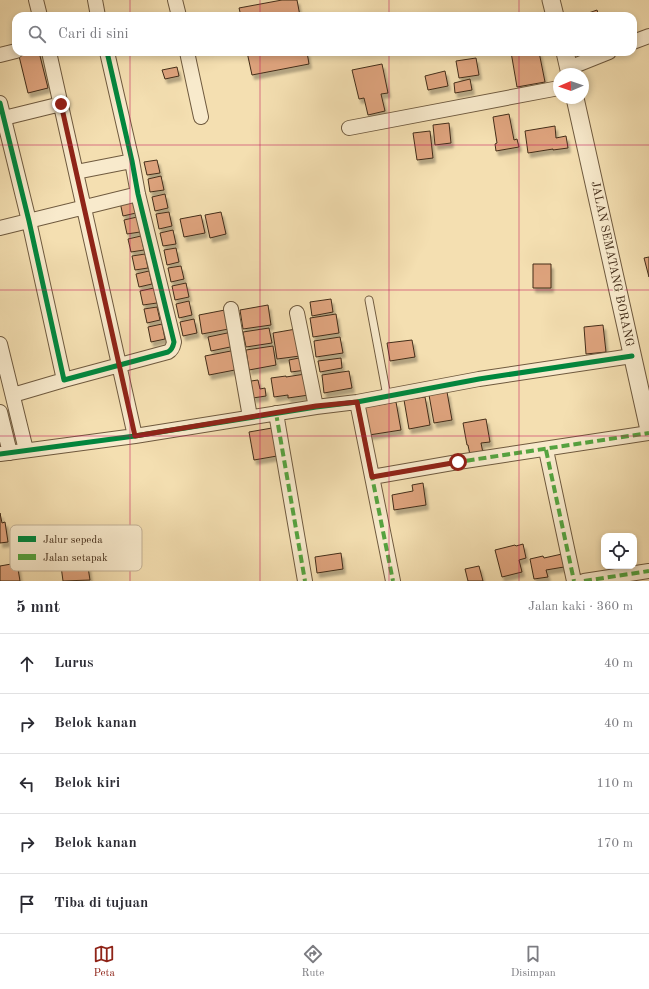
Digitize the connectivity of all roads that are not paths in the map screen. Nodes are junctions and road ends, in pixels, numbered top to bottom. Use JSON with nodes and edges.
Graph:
{"nodes":[{"id":1,"x":36,"y":0,"type":"edge"},
{"id":2,"x":95,"y":0,"type":"edge"},
{"id":3,"x":175,"y":0,"type":"edge"},
{"id":4,"x":551,"y":0,"type":"edge"},
{"id":5,"x":39,"y":12,"type":"edge"},
{"id":6,"x":97,"y":12,"type":"edge"},
{"id":7,"x":178,"y":12,"type":"edge"},
{"id":8,"x":554,"y":12,"type":"edge"},
{"id":9,"x":649,"y":36,"type":"edge"},
{"id":10,"x":637,"y":40,"type":"edge"},
{"id":11,"x":12,"y":52,"type":"edge"},
{"id":12,"x":0,"y":55,"type":"edge"},
{"id":13,"x":50,"y":56,"type":"edge"},
{"id":14,"x":108,"y":56,"type":"edge"},
{"id":15,"x":188,"y":56,"type":"edge"},
{"id":16,"x":566,"y":56,"type":"edge"},
{"id":17,"x":601,"y":56,"type":"edge"},
{"id":18,"x":569,"y":68,"type":"edge"},
{"id":19,"x":576,"y":68,"type":"edge"},
{"id":20,"x":553,"y":89,"type":"edge"},
{"id":21,"x":0,"y":103,"type":"edge"},
{"id":22,"x":61,"y":104,"type":"junction"},
{"id":23,"x":576,"y":104,"type":"edge"},
{"id":24,"x":201,"y":117,"type":"dead end"},
{"id":25,"x":4,"y":118,"type":"junction"},
{"id":26,"x":349,"y":128,"type":"dead end"},
{"id":27,"x":132,"y":161,"type":"junction"},
{"id":28,"x":76,"y":172,"type":"junction"},
{"id":29,"x":138,"y":194,"type":"junction"},
{"id":30,"x":84,"y":207,"type":"junction"},
{"id":31,"x":29,"y":221,"type":"junction"},
{"id":32,"x":0,"y":228,"type":"edge"},
{"id":33,"x":368,"y":300,"type":"dead end"},
{"id":34,"x":231,"y":309,"type":"dead end"},
{"id":35,"x":297,"y":313,"type":"dead end"},
{"id":36,"x":0,"y":344,"type":"edge"},
{"id":37,"x":632,"y":356,"type":"junction"},
{"id":38,"x":119,"y":365,"type":"junction"},
{"id":39,"x":64,"y":380,"type":"junction"},
{"id":40,"x":13,"y":395,"type":"junction"},
{"id":41,"x":387,"y":396,"type":"junction"},
{"id":42,"x":357,"y":402,"type":"junction"},
{"id":43,"x":316,"y":406,"type":"junction"},
{"id":44,"x":0,"y":412,"type":"edge"},
{"id":45,"x":276,"y":413,"type":"junction"},
{"id":46,"x":250,"y":417,"type":"junction"},
{"id":47,"x":649,"y":430,"type":"edge"},
{"id":48,"x":649,"y":433,"type":"edge"},
{"id":49,"x":135,"y":436,"type":"junction"},
{"id":50,"x":26,"y":450,"type":"junction"},
{"id":51,"x":546,"y":450,"type":"junction"},
{"id":52,"x":5,"y":454,"type":"edge"},
{"id":53,"x":372,"y":477,"type":"junction"},
{"id":54,"x":649,"y":571,"type":"edge"},
{"id":55,"x":305,"y":581,"type":"edge"},
{"id":56,"x":393,"y":581,"type":"edge"},
{"id":57,"x":574,"y":581,"type":"edge"},
{"id":58,"x":584,"y":581,"type":"edge"}],
"edges":[{"from":1,"to":5,"type":"street"},
{"from":2,"to":6,"type":"street"},
{"from":3,"to":7,"type":"street"},
{"from":4,"to":8,"type":"street"},
{"from":9,"to":10,"type":"street"},
{"from":11,"to":12,"type":"street"},
{"from":13,"to":22,"type":"street"},
{"from":14,"to":27,"type":"street"},
{"from":15,"to":24,"type":"street"},
{"from":16,"to":18,"type":"street"},
{"from":17,"to":19,"type":"street"},
{"from":20,"to":26,"type":"street"},
{"from":21,"to":25,"type":"street"},
{"from":22,"to":25,"type":"street"},
{"from":22,"to":28,"type":"street"},
{"from":23,"to":37,"type":"street","name":"JALAN SEMATANG BORANG"},
{"from":25,"to":31,"type":"street"},
{"from":27,"to":28,"type":"street"},
{"from":27,"to":29,"type":"street"},
{"from":28,"to":30,"type":"street"},
{"from":29,"to":30,"type":"street"},
{"from":29,"to":38,"type":"street"},
{"from":30,"to":31,"type":"street"},
{"from":30,"to":38,"type":"street"},
{"from":31,"to":32,"type":"street"},
{"from":31,"to":39,"type":"street"},
{"from":33,"to":41,"type":"lane"},
{"from":34,"to":46,"type":"street"},
{"from":35,"to":43,"type":"street"},
{"from":36,"to":40,"type":"street"},
{"from":37,"to":41,"type":"street"},
{"from":37,"to":47,"type":"street","name":"JALAN SEMATANG BORANG"},
{"from":38,"to":39,"type":"street"},
{"from":38,"to":49,"type":"street"},
{"from":39,"to":40,"type":"street"},
{"from":40,"to":50,"type":"street"},
{"from":41,"to":42,"type":"street"},
{"from":42,"to":43,"type":"street"},
{"from":42,"to":53,"type":"street"},
{"from":43,"to":45,"type":"street"},
{"from":44,"to":52,"type":"street"},
{"from":45,"to":46,"type":"street"},
{"from":45,"to":55,"type":"street"},
{"from":46,"to":49,"type":"street"},
{"from":48,"to":51,"type":"street"},
{"from":49,"to":50,"type":"street"},
{"from":50,"to":52,"type":"street"},
{"from":51,"to":53,"type":"street"},
{"from":51,"to":57,"type":"street"},
{"from":53,"to":56,"type":"street"},
{"from":54,"to":58,"type":"street"}]}
